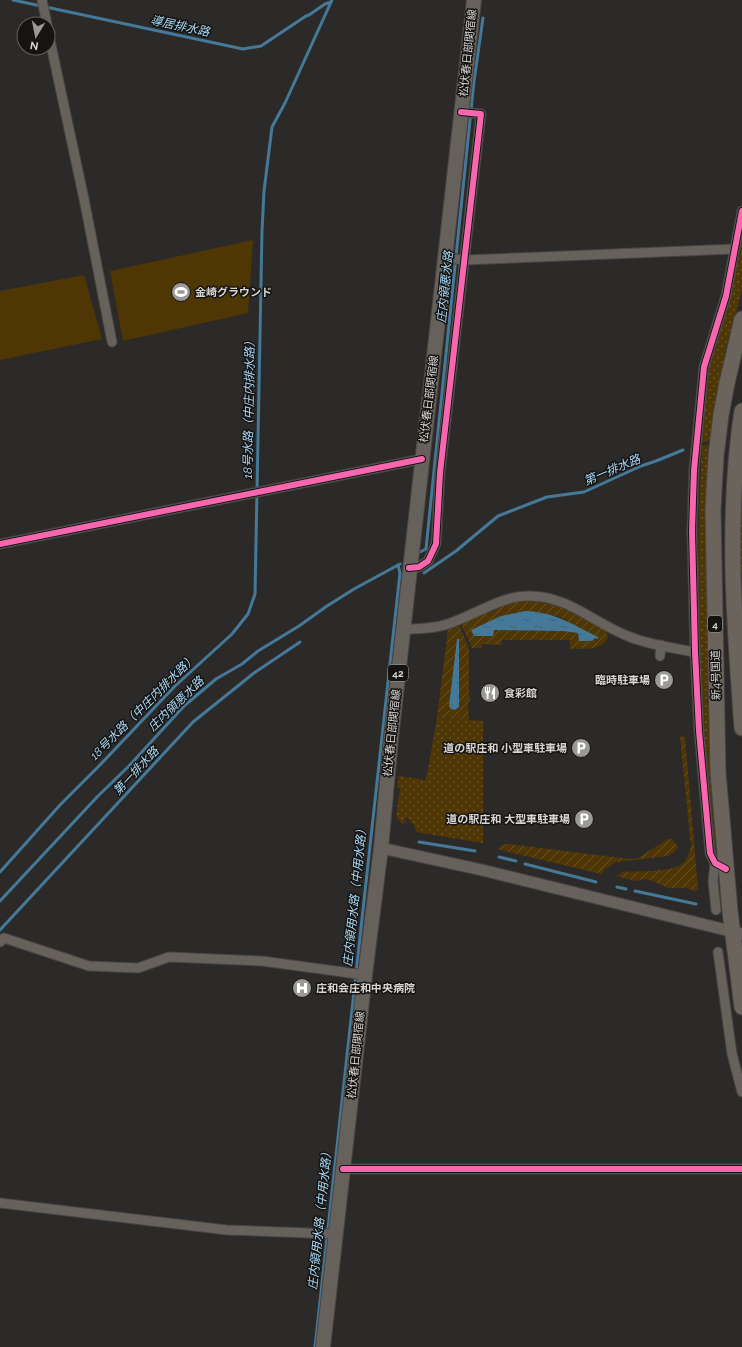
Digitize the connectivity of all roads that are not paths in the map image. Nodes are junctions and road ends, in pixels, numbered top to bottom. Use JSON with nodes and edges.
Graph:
{"nodes":[{"id":1,"x":42,"y":0,"type":"edge"},
{"id":2,"x":474,"y":0,"type":"edge"},
{"id":3,"x":45,"y":16,"type":"edge"},
{"id":4,"x":53,"y":56,"type":"edge"},
{"id":5,"x":464,"y":112,"type":"junction"},
{"id":6,"x":742,"y":210,"type":"edge"},
{"id":7,"x":734,"y":249,"type":"junction"},
{"id":8,"x":447,"y":258,"type":"junction"},
{"id":9,"x":463,"y":260,"type":"junction"},
{"id":10,"x":742,"y":320,"type":"edge"},
{"id":11,"x":112,"y":342,"type":"dead end"},
{"id":12,"x":742,"y":410,"type":"edge"},
{"id":13,"x":422,"y":459,"type":"junction"},
{"id":14,"x":0,"y":544,"type":"edge"},
{"id":15,"x":410,"y":568,"type":"junction"},
{"id":16,"x":402,"y":630,"type":"junction"},
{"id":17,"x":661,"y":645,"type":"junction"},
{"id":18,"x":695,"y":652,"type":"junction"},
{"id":19,"x":660,"y":656,"type":"dead end"},
{"id":20,"x":742,"y":728,"type":"edge"},
{"id":21,"x":381,"y":848,"type":"junction"},
{"id":22,"x":720,"y":866,"type":"junction"},
{"id":23,"x":716,"y":910,"type":"dead end"},
{"id":24,"x":737,"y":933,"type":"edge"},
{"id":25,"x":0,"y":942,"type":"edge"},
{"id":26,"x":718,"y":952,"type":"dead end"},
{"id":27,"x":365,"y":975,"type":"junction"},
{"id":28,"x":742,"y":1007,"type":"edge"},
{"id":29,"x":742,"y":1092,"type":"edge"},
{"id":30,"x":343,"y":1169,"type":"junction"},
{"id":31,"x":742,"y":1169,"type":"edge"},
{"id":32,"x":0,"y":1202,"type":"edge"},
{"id":33,"x":336,"y":1234,"type":"junction"},
{"id":34,"x":323,"y":1347,"type":"edge"}],
"edges":[{"from":1,"to":3,"type":"street"},
{"from":2,"to":5,"type":"main road","name":"松伏春日部関宿線","number":"42"},
{"from":4,"to":11,"type":"street"},
{"from":5,"to":8,"type":"main road","name":"松伏春日部関宿線","number":"42"},
{"from":5,"to":9,"type":"street"},
{"from":6,"to":7,"type":"street"},
{"from":7,"to":9,"type":"street"},
{"from":7,"to":18,"type":"street"},
{"from":8,"to":9,"type":"street"},
{"from":8,"to":13,"type":"main road","name":"松伏春日部関宿線","number":"42"},
{"from":9,"to":15,"type":"street"},
{"from":10,"to":22,"type":"highway","name":"新4号国道","number":"4"},
{"from":12,"to":20,"type":"highway","name":"新4号国道","number":"4"},
{"from":13,"to":14,"type":"street"},
{"from":13,"to":15,"type":"main road","name":"松伏春日部関宿線","number":"42"},
{"from":15,"to":16,"type":"main road","name":"松伏春日部関宿線","number":"42"},
{"from":16,"to":17,"type":"street"},
{"from":16,"to":21,"type":"main road","name":"松伏春日部関宿線","number":"42"},
{"from":17,"to":18,"type":"street"},
{"from":17,"to":19,"type":"street"},
{"from":18,"to":22,"type":"street"},
{"from":21,"to":24,"type":"street"},
{"from":21,"to":27,"type":"main road","name":"松伏春日部関宿線","number":"42"},
{"from":22,"to":23,"type":"street"},
{"from":22,"to":24,"type":"highway","name":"新4号国道","number":"4"},
{"from":24,"to":28,"type":"highway","name":"新4号国道","number":"4"},
{"from":25,"to":27,"type":"street"},
{"from":26,"to":29,"type":"street"},
{"from":27,"to":30,"type":"main road","name":"松伏春日部関宿線","number":"42"},
{"from":30,"to":31,"type":"street"},
{"from":30,"to":33,"type":"main road","name":"松伏春日部関宿線","number":"42"},
{"from":32,"to":33,"type":"street"},
{"from":33,"to":34,"type":"main road","name":"松伏春日部関宿線","number":"42"}]}
